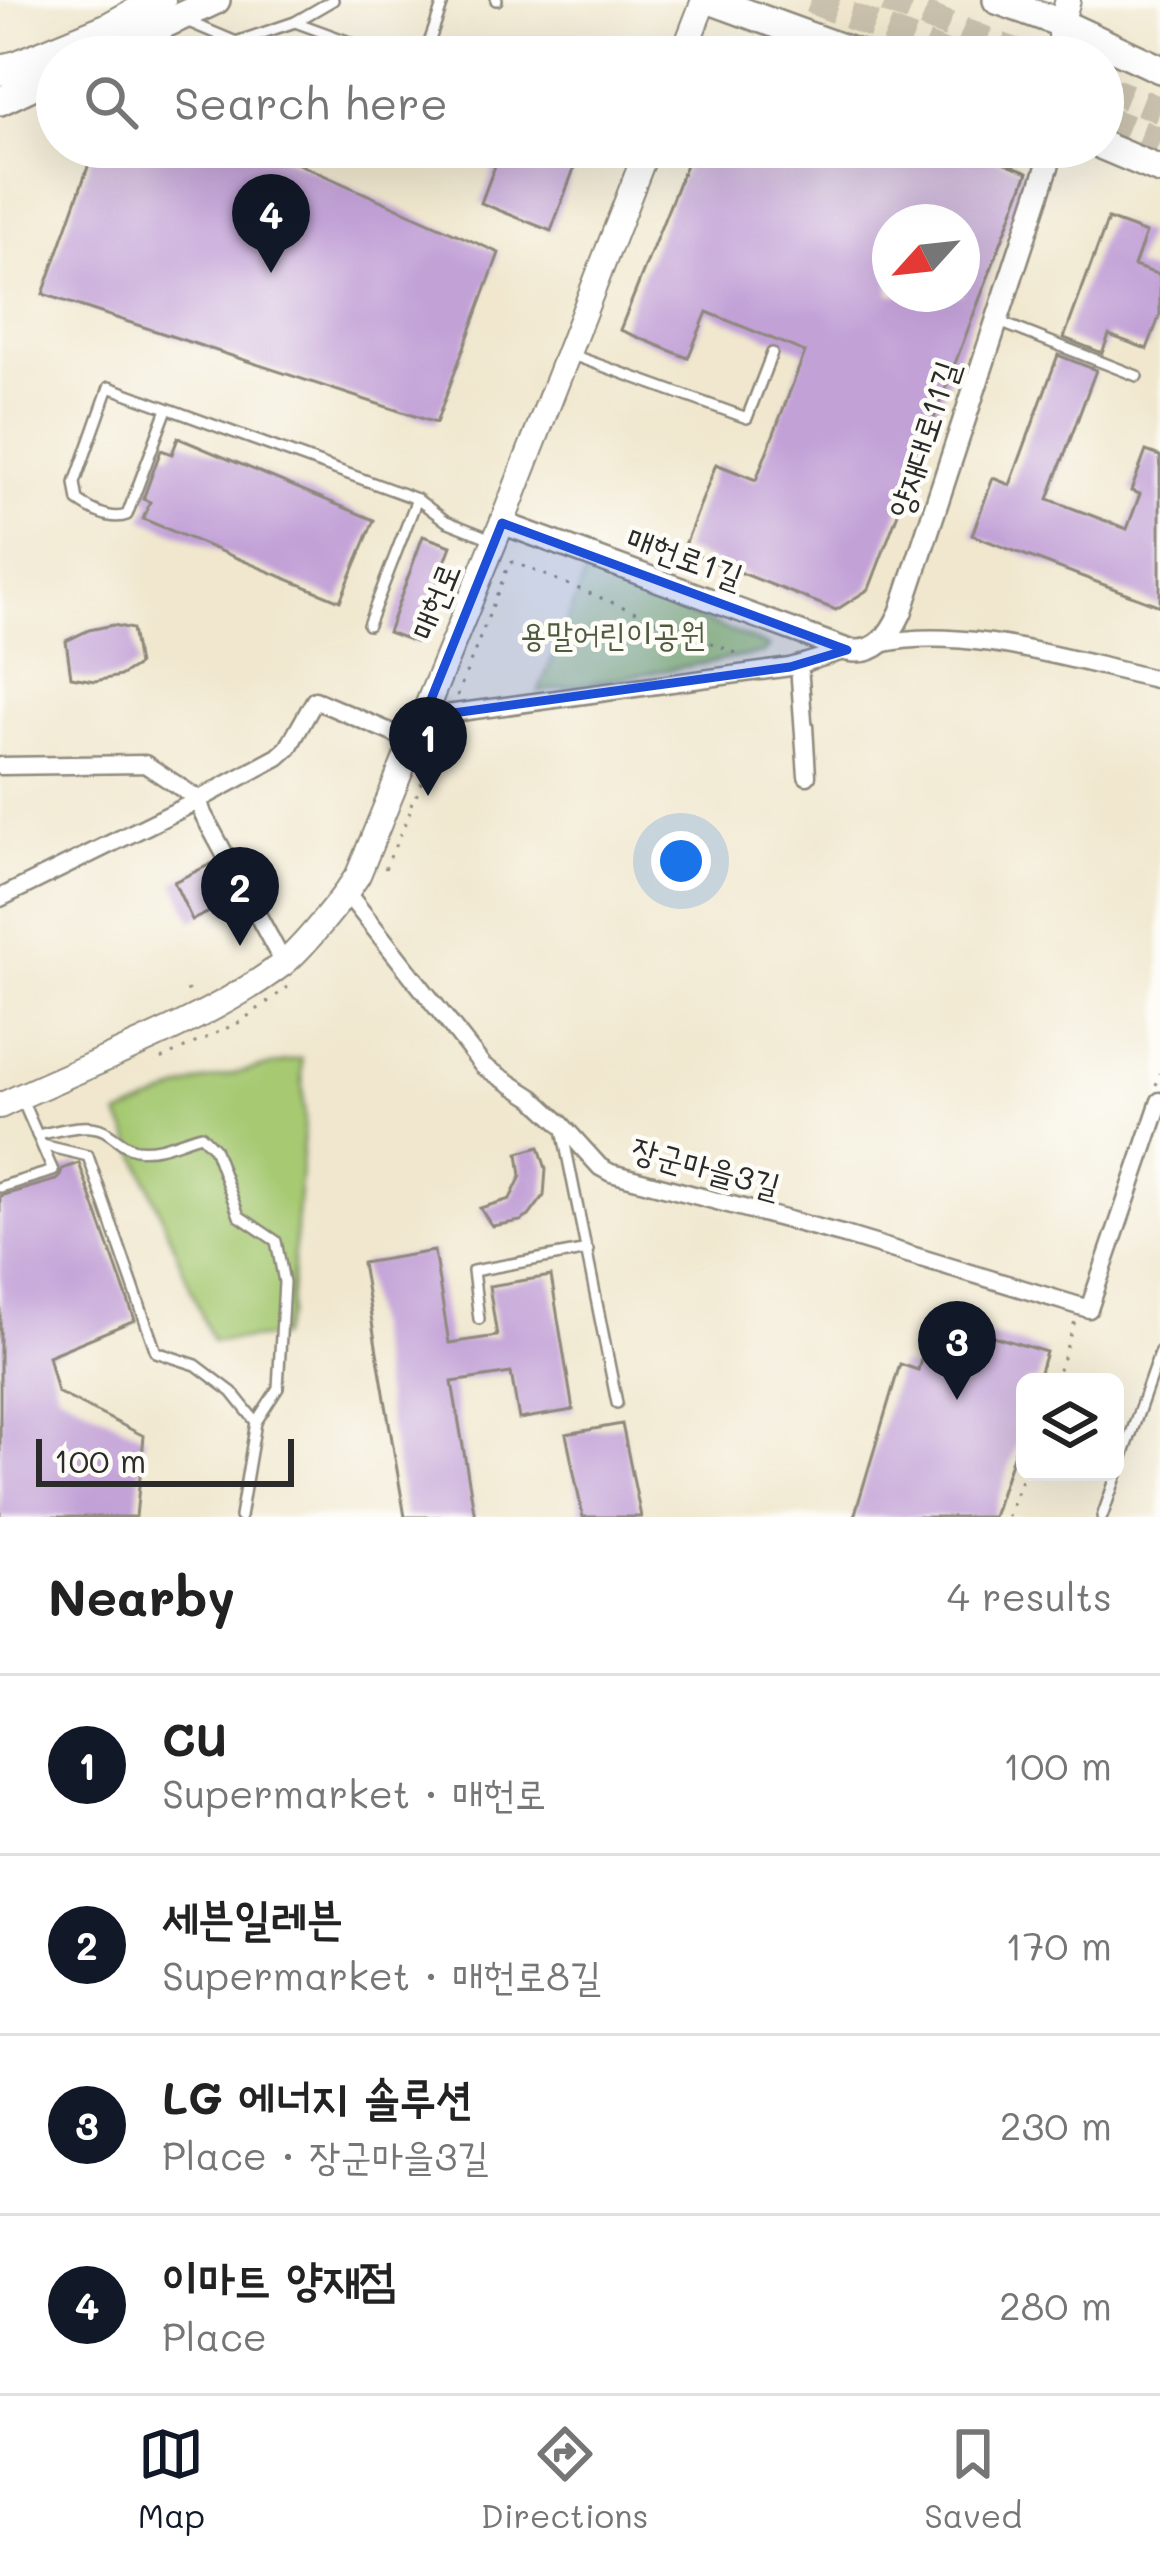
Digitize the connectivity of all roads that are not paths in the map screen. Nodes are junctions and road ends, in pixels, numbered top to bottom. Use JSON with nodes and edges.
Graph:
{"nodes":[{"id":1,"x":216,"y":0,"type":"edge"},
{"id":2,"x":333,"y":0,"type":"edge"},
{"id":3,"x":444,"y":0,"type":"edge"},
{"id":4,"x":707,"y":0,"type":"edge"},
{"id":5,"x":1004,"y":1,"type":"edge"},
{"id":6,"x":1067,"y":8,"type":"edge"},
{"id":7,"x":170,"y":9,"type":"edge"},
{"id":8,"x":295,"y":22,"type":"junction"},
{"id":9,"x":78,"y":36,"type":"edge"},
{"id":10,"x":127,"y":36,"type":"edge"},
{"id":11,"x":224,"y":36,"type":"edge"},
{"id":12,"x":254,"y":36,"type":"edge"},
{"id":13,"x":333,"y":36,"type":"edge"},
{"id":14,"x":431,"y":36,"type":"edge"},
{"id":15,"x":691,"y":36,"type":"edge"},
{"id":16,"x":807,"y":36,"type":"edge"},
{"id":17,"x":1110,"y":36,"type":"edge"},
{"id":18,"x":1124,"y":45,"type":"edge"},
{"id":19,"x":36,"y":57,"type":"edge"},
{"id":20,"x":1160,"y":69,"type":"edge"},
{"id":21,"x":0,"y":70,"type":"edge"},
{"id":22,"x":36,"y":84,"type":"edge"},
{"id":23,"x":0,"y":101,"type":"edge"},
{"id":24,"x":1124,"y":155,"type":"edge"},
{"id":25,"x":640,"y":168,"type":"edge"},
{"id":26,"x":1047,"y":168,"type":"edge"},
{"id":27,"x":1160,"y":170,"type":"edge"},
{"id":28,"x":997,"y":321,"type":"junction"},
{"id":29,"x":567,"y":353,"type":"junction"},
{"id":30,"x":772,"y":353,"type":"dead end"},
{"id":31,"x":1138,"y":376,"type":"dead end"},
{"id":32,"x":167,"y":409,"type":"junction"},
{"id":33,"x":417,"y":499,"type":"junction"},
{"id":34,"x":498,"y":532,"type":"junction"},
{"id":35,"x":368,"y":625,"type":"dead end"},
{"id":36,"x":880,"y":644,"type":"junction"},
{"id":37,"x":847,"y":650,"type":"junction"},
{"id":38,"x":800,"y":665,"type":"junction"},
{"id":39,"x":1160,"y":680,"type":"edge"},
{"id":40,"x":429,"y":725,"type":"junction"},
{"id":41,"x":0,"y":766,"type":"edge"},
{"id":42,"x":807,"y":776,"type":"dead end"},
{"id":43,"x":198,"y":800,"type":"junction"},
{"id":44,"x":346,"y":892,"type":"junction"},
{"id":45,"x":0,"y":898,"type":"edge"},
{"id":46,"x":284,"y":964,"type":"junction"},
{"id":47,"x":10,"y":1101,"type":"edge"},
{"id":48,"x":1160,"y":1101,"type":"edge"},
{"id":49,"x":561,"y":1124,"type":"junction"},
{"id":50,"x":40,"y":1140,"type":"junction"},
{"id":51,"x":0,"y":1187,"type":"edge"},
{"id":52,"x":588,"y":1250,"type":"junction"},
{"id":53,"x":479,"y":1319,"type":"dead end"},
{"id":54,"x":1160,"y":1351,"type":"edge"},
{"id":55,"x":617,"y":1402,"type":"dead end"},
{"id":56,"x":256,"y":1422,"type":"junction"},
{"id":57,"x":240,"y":1517,"type":"edge"},
{"id":58,"x":1102,"y":1517,"type":"edge"}],
"edges":[{"from":1,"to":7,"type":"main road"},
{"from":2,"to":8,"type":"lane"},
{"from":3,"to":14,"type":"lane"},
{"from":4,"to":15,"type":"main road"},
{"from":4,"to":16,"type":"main road"},
{"from":5,"to":6,"type":"main road"},
{"from":6,"to":17,"type":"main road"},
{"from":7,"to":9,"type":"highway"},
{"from":7,"to":10,"type":"main road"},
{"from":7,"to":11,"type":"lane"},
{"from":8,"to":12,"type":"lane"},
{"from":8,"to":13,"type":"lane"},
{"from":18,"to":20,"type":"main road"},
{"from":19,"to":21,"type":"highway"},
{"from":22,"to":23,"type":"main road"},
{"from":24,"to":27,"type":"main road"},
{"from":25,"to":29,"type":"main road","name":"매헌로"},
{"from":26,"to":28,"type":"street","name":"양재대로11길"},
{"from":28,"to":31,"type":"lane"},
{"from":28,"to":36,"type":"street","name":"양재대로11길"},
{"from":29,"to":30,"type":"lane"},
{"from":29,"to":34,"type":"main road","name":"매헌로"},
{"from":32,"to":32,"type":"lane"},
{"from":32,"to":33,"type":"lane"},
{"from":33,"to":34,"type":"lane"},
{"from":33,"to":35,"type":"lane"},
{"from":34,"to":37,"type":"street","name":"매헌로1길"},
{"from":34,"to":40,"type":"main road","name":"매헌로"},
{"from":36,"to":37,"type":"street"},
{"from":36,"to":39,"type":"street"},
{"from":37,"to":38,"type":"street"},
{"from":38,"to":40,"type":"street"},
{"from":38,"to":42,"type":"street"},
{"from":40,"to":43,"type":"street"},
{"from":40,"to":44,"type":"main road","name":"매헌로"},
{"from":41,"to":43,"type":"street"},
{"from":43,"to":45,"type":"street"},
{"from":43,"to":46,"type":"street"},
{"from":44,"to":46,"type":"main road","name":"매헌로"},
{"from":44,"to":49,"type":"street","name":"장군마을3길"},
{"from":46,"to":47,"type":"main road","name":"매헌로"},
{"from":47,"to":50,"type":"lane"},
{"from":48,"to":49,"type":"street","name":"장군마을3길"},
{"from":49,"to":52,"type":"lane"},
{"from":50,"to":51,"type":"lane"},
{"from":50,"to":56,"type":"lane"},
{"from":50,"to":56,"type":"lane"},
{"from":52,"to":53,"type":"lane"},
{"from":52,"to":55,"type":"lane"},
{"from":54,"to":58,"type":"lane"},
{"from":56,"to":57,"type":"lane"}]}
